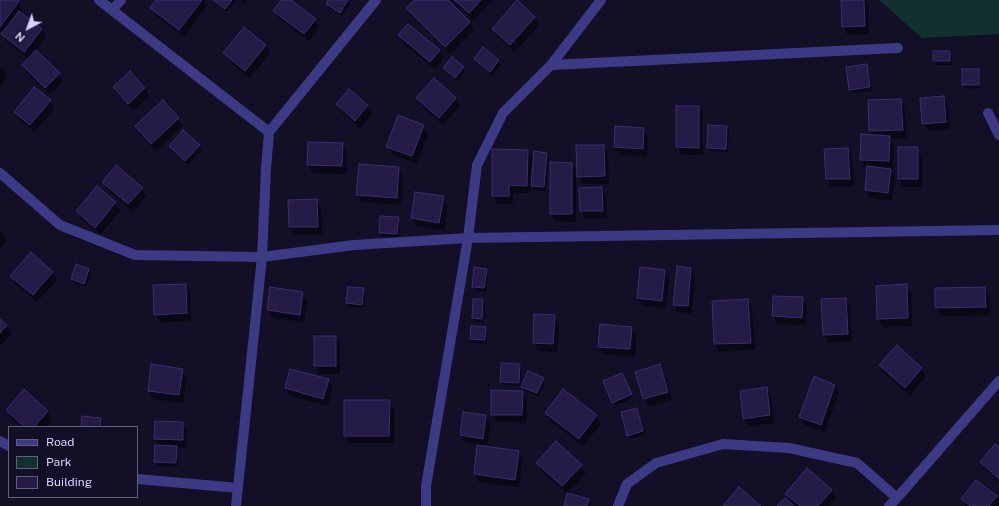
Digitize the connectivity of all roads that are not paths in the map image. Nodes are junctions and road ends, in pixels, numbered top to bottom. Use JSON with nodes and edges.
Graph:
{"nodes":[{"id":1,"x":99,"y":0,"type":"edge"},
{"id":2,"x":120,"y":0,"type":"edge"},
{"id":3,"x":376,"y":0,"type":"edge"},
{"id":4,"x":601,"y":0,"type":"edge"},
{"id":5,"x":112,"y":10,"type":"junction"},
{"id":6,"x":898,"y":48,"type":"dead end"},
{"id":7,"x":551,"y":65,"type":"junction"},
{"id":8,"x":988,"y":113,"type":"dead end"},
{"id":9,"x":269,"y":132,"type":"junction"},
{"id":10,"x":999,"y":135,"type":"edge"},
{"id":11,"x":0,"y":173,"type":"edge"},
{"id":12,"x":999,"y":230,"type":"edge"},
{"id":13,"x":468,"y":238,"type":"junction"},
{"id":14,"x":262,"y":257,"type":"junction"},
{"id":15,"x":999,"y":381,"type":"edge"},
{"id":16,"x":138,"y":479,"type":"edge"},
{"id":17,"x":238,"y":488,"type":"junction"},
{"id":18,"x":897,"y":498,"type":"junction"},
{"id":19,"x":236,"y":506,"type":"edge"},
{"id":20,"x":426,"y":506,"type":"edge"},
{"id":21,"x":618,"y":506,"type":"edge"},
{"id":22,"x":889,"y":506,"type":"edge"}],
"edges":[{"from":1,"to":5,"type":"street"},
{"from":2,"to":5,"type":"street"},
{"from":3,"to":9,"type":"street"},
{"from":4,"to":7,"type":"street"},
{"from":5,"to":9,"type":"street"},
{"from":6,"to":7,"type":"street"},
{"from":7,"to":13,"type":"street"},
{"from":8,"to":10,"type":"street"},
{"from":9,"to":14,"type":"street"},
{"from":11,"to":14,"type":"street"},
{"from":12,"to":13,"type":"street"},
{"from":13,"to":14,"type":"street"},
{"from":13,"to":20,"type":"street"},
{"from":14,"to":17,"type":"street"},
{"from":15,"to":18,"type":"street"},
{"from":16,"to":17,"type":"street"},
{"from":17,"to":19,"type":"street"},
{"from":18,"to":21,"type":"street"},
{"from":18,"to":22,"type":"street"}]}
